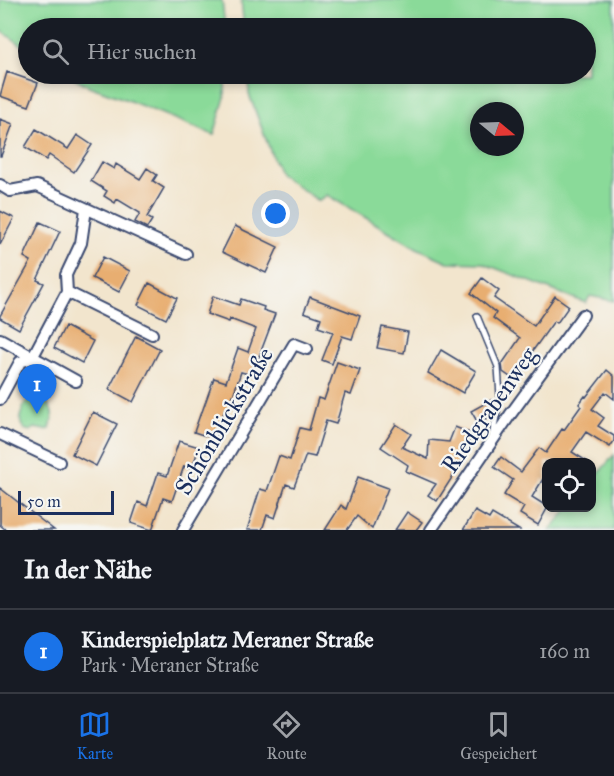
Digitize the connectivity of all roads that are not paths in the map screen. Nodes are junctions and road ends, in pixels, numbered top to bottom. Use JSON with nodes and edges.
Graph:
{"nodes":[{"id":1,"x":0,"y":185,"type":"edge"},
{"id":2,"x":86,"y":209,"type":"junction"},
{"id":3,"x":186,"y":254,"type":"dead end"},
{"id":4,"x":67,"y":292,"type":"junction"},
{"id":5,"x":583,"y":315,"type":"dead end"},
{"id":6,"x":477,"y":316,"type":"dead end"},
{"id":7,"x":152,"y":334,"type":"dead end"},
{"id":8,"x":0,"y":339,"type":"edge"},
{"id":9,"x":307,"y":349,"type":"dead end"},
{"id":10,"x":32,"y":358,"type":"junction"},
{"id":11,"x":76,"y":381,"type":"dead end"},
{"id":12,"x":0,"y":399,"type":"edge"},
{"id":13,"x":0,"y":434,"type":"edge"},
{"id":14,"x":491,"y":444,"type":"junction"},
{"id":15,"x":59,"y":462,"type":"dead end"},
{"id":16,"x":183,"y":530,"type":"edge"},
{"id":17,"x":431,"y":530,"type":"edge"}],
"edges":[{"from":1,"to":2,"type":"street"},
{"from":2,"to":3,"type":"street"},
{"from":2,"to":4,"type":"street"},
{"from":4,"to":7,"type":"street"},
{"from":4,"to":10,"type":"street"},
{"from":5,"to":14,"type":"street","name":"Riedgrabenweg"},
{"from":6,"to":14,"type":"lane"},
{"from":8,"to":10,"type":"street"},
{"from":9,"to":16,"type":"street","name":"Schönblickstraße"},
{"from":10,"to":11,"type":"street"},
{"from":10,"to":12,"type":"street"},
{"from":13,"to":15,"type":"street"},
{"from":14,"to":17,"type":"street","name":"Riedgrabenweg"}]}
